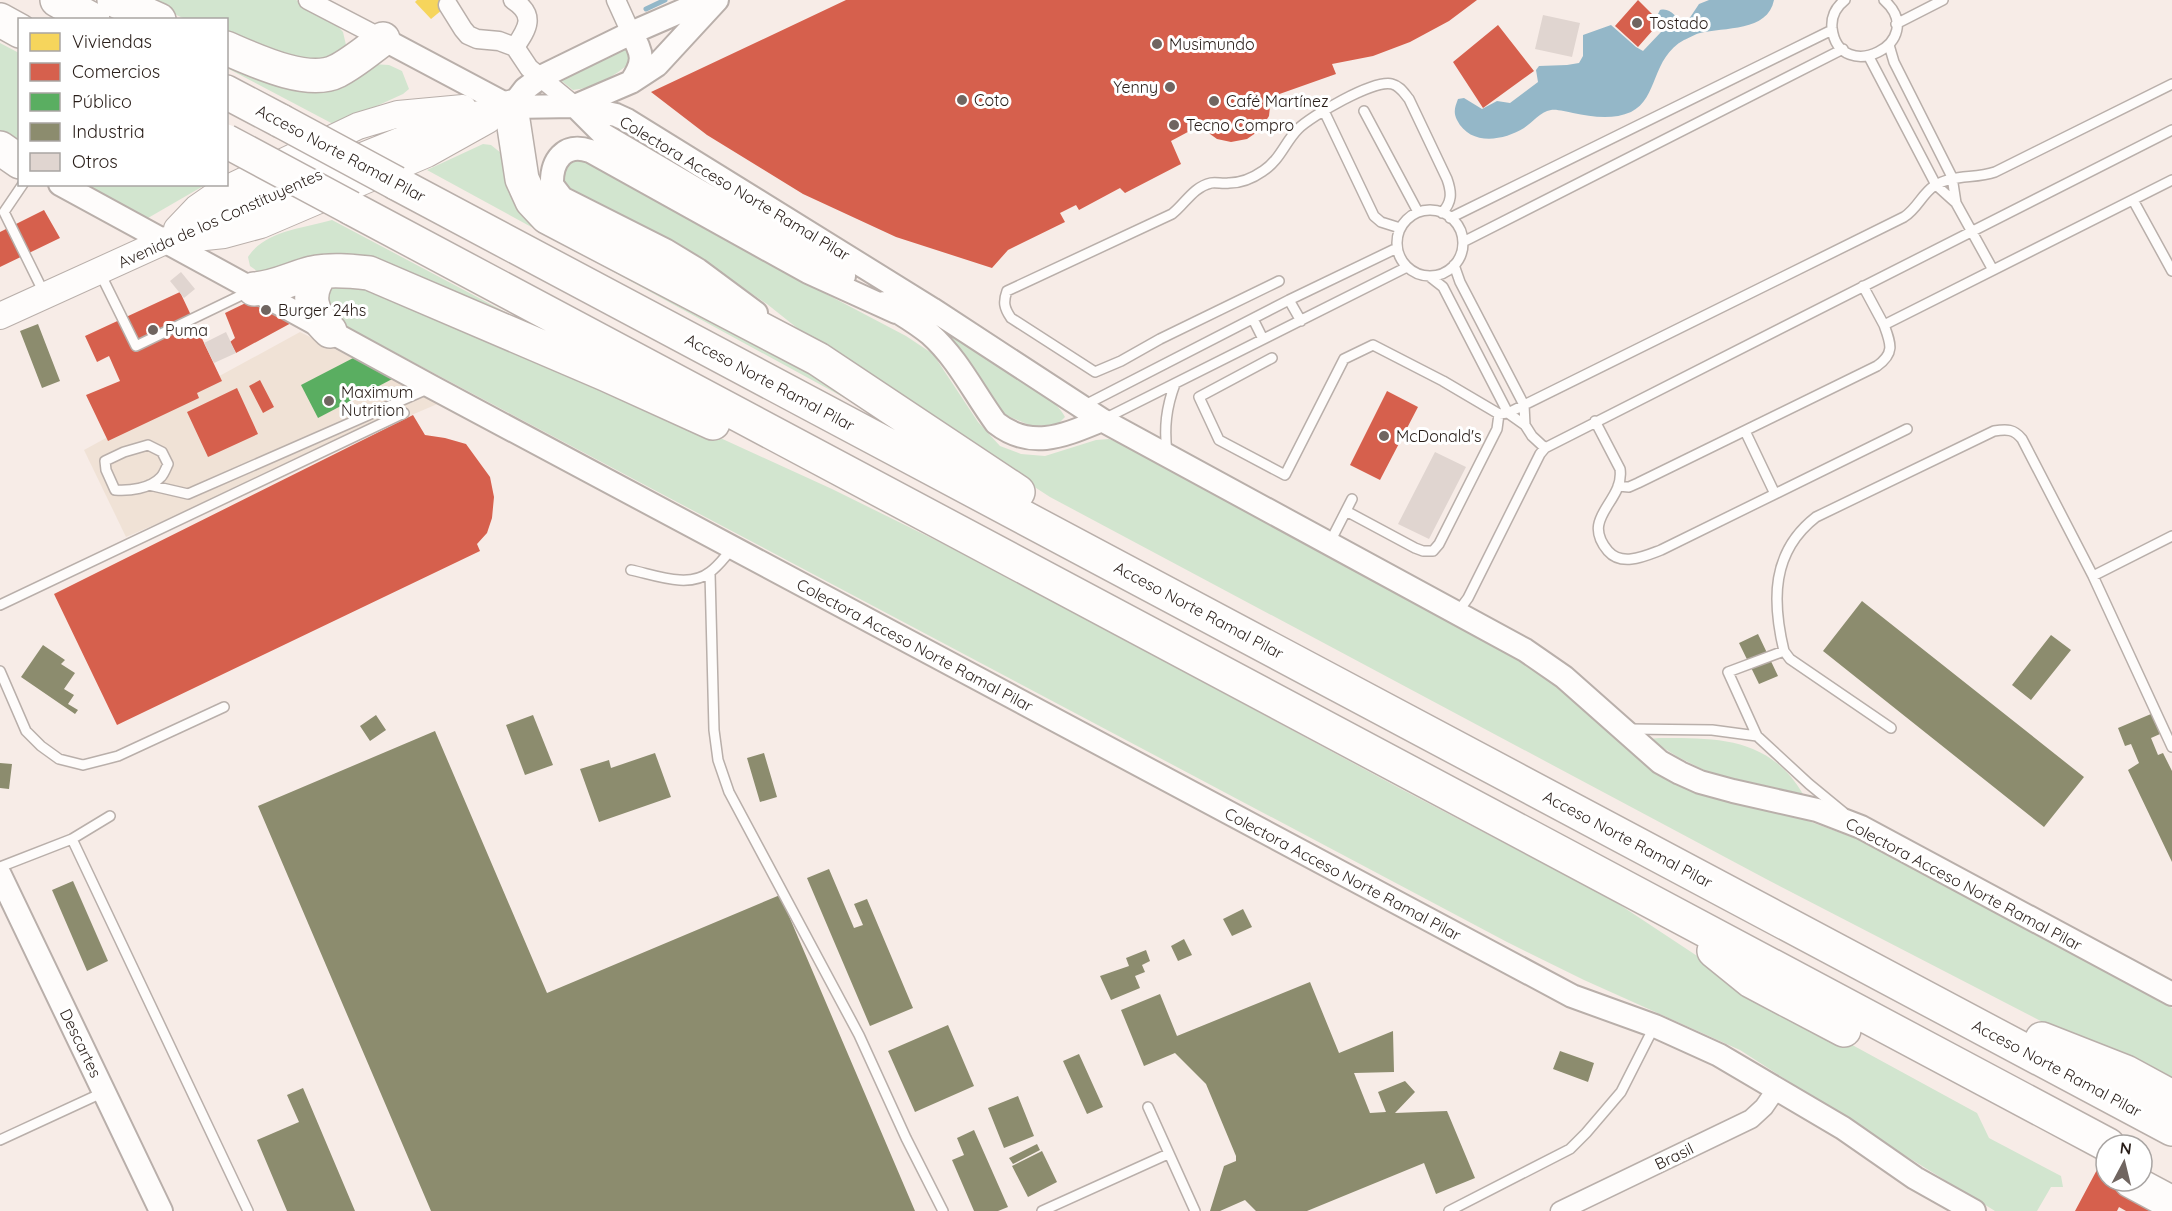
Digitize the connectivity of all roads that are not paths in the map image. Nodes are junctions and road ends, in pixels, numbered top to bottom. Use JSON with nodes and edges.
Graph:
{"nodes":[{"id":1,"x":57,"y":0,"type":"edge"},
{"id":2,"x":114,"y":0,"type":"edge"},
{"id":3,"x":308,"y":0,"type":"edge"},
{"id":4,"x":513,"y":0,"type":"edge"},
{"id":5,"x":616,"y":0,"type":"edge"},
{"id":6,"x":707,"y":0,"type":"edge"},
{"id":7,"x":717,"y":0,"type":"edge"},
{"id":8,"x":1845,"y":0,"type":"edge"},
{"id":9,"x":1898,"y":0,"type":"edge"},
{"id":10,"x":1943,"y":0,"type":"edge"},
{"id":11,"x":1886,"y":2,"type":"edge"},
{"id":12,"x":448,"y":4,"type":"dead end"},
{"id":13,"x":89,"y":18,"type":"edge"},
{"id":14,"x":154,"y":18,"type":"edge"},
{"id":15,"x":0,"y":20,"type":"edge"},
{"id":16,"x":1896,"y":24,"type":"junction"},
{"id":17,"x":18,"y":30,"type":"edge"},
{"id":18,"x":1832,"y":30,"type":"junction"},
{"id":19,"x":631,"y":33,"type":"junction"},
{"id":20,"x":383,"y":39,"type":"junction"},
{"id":21,"x":1889,"y":45,"type":"junction"},
{"id":22,"x":515,"y":47,"type":"junction"},
{"id":23,"x":228,"y":49,"type":"edge"},
{"id":24,"x":1843,"y":49,"type":"junction"},
{"id":25,"x":1869,"y":57,"type":"junction"},
{"id":26,"x":541,"y":77,"type":"junction"},
{"id":27,"x":631,"y":82,"type":"junction"},
{"id":28,"x":2172,"y":84,"type":"edge"},
{"id":29,"x":228,"y":93,"type":"edge"},
{"id":30,"x":575,"y":106,"type":"junction"},
{"id":31,"x":511,"y":107,"type":"junction"},
{"id":32,"x":1324,"y":111,"type":"junction"},
{"id":33,"x":1364,"y":111,"type":"dead end"},
{"id":34,"x":2172,"y":130,"type":"edge"},
{"id":35,"x":228,"y":142,"type":"edge"},
{"id":36,"x":0,"y":148,"type":"edge"},
{"id":37,"x":0,"y":152,"type":"edge"},
{"id":38,"x":18,"y":161,"type":"edge"},
{"id":39,"x":18,"y":161,"type":"edge"},
{"id":40,"x":1952,"y":177,"type":"junction"},
{"id":41,"x":2172,"y":180,"type":"edge"},
{"id":42,"x":1936,"y":185,"type":"junction"},
{"id":43,"x":22,"y":186,"type":"edge"},
{"id":44,"x":64,"y":186,"type":"edge"},
{"id":45,"x":2133,"y":200,"type":"junction"},
{"id":46,"x":1956,"y":203,"type":"junction"},
{"id":47,"x":1418,"y":212,"type":"junction"},
{"id":48,"x":1446,"y":215,"type":"junction"},
{"id":49,"x":1400,"y":228,"type":"junction"},
{"id":50,"x":1971,"y":231,"type":"junction"},
{"id":51,"x":165,"y":241,"type":"junction"},
{"id":52,"x":1463,"y":242,"type":"junction"},
{"id":53,"x":1397,"y":248,"type":"junction"},
{"id":54,"x":1454,"y":265,"type":"junction"},
{"id":55,"x":1407,"y":267,"type":"junction"},
{"id":56,"x":1993,"y":270,"type":"junction"},
{"id":57,"x":99,"y":271,"type":"junction"},
{"id":58,"x":2172,"y":271,"type":"edge"},
{"id":59,"x":322,"y":272,"type":"junction"},
{"id":60,"x":1429,"y":276,"type":"junction"},
{"id":61,"x":1280,"y":281,"type":"dead end"},
{"id":62,"x":1863,"y":286,"type":"junction"},
{"id":63,"x":254,"y":289,"type":"junction"},
{"id":64,"x":45,"y":295,"type":"junction"},
{"id":65,"x":1289,"y":300,"type":"junction"},
{"id":66,"x":896,"y":312,"type":"junction"},
{"id":67,"x":0,"y":316,"type":"edge"},
{"id":68,"x":1253,"y":319,"type":"junction"},
{"id":69,"x":1301,"y":321,"type":"junction"},
{"id":70,"x":1884,"y":325,"type":"junction"},
{"id":71,"x":330,"y":331,"type":"junction"},
{"id":72,"x":1263,"y":339,"type":"junction"},
{"id":73,"x":1272,"y":358,"type":"dead end"},
{"id":74,"x":818,"y":359,"type":"junction"},
{"id":75,"x":1175,"y":384,"type":"junction"},
{"id":76,"x":432,"y":387,"type":"junction"},
{"id":77,"x":1524,"y":405,"type":"junction"},
{"id":78,"x":1081,"y":406,"type":"junction"},
{"id":79,"x":404,"y":412,"type":"dead end"},
{"id":80,"x":1503,"y":413,"type":"junction"},
{"id":81,"x":1102,"y":420,"type":"junction"},
{"id":82,"x":1595,"y":421,"type":"junction"},
{"id":83,"x":1526,"y":425,"type":"junction"},
{"id":84,"x":1907,"y":429,"type":"dead end"},
{"id":85,"x":1745,"y":431,"type":"junction"},
{"id":86,"x":1545,"y":448,"type":"junction"},
{"id":87,"x":1168,"y":456,"type":"junction"},
{"id":88,"x":149,"y":485,"type":"junction"},
{"id":89,"x":1618,"y":486,"type":"junction"},
{"id":90,"x":1775,"y":494,"type":"junction"},
{"id":91,"x":1352,"y":499,"type":"dead end"},
{"id":92,"x":904,"y":502,"type":"junction"},
{"id":93,"x":1346,"y":510,"type":"junction"},
{"id":94,"x":2172,"y":536,"type":"edge"},
{"id":95,"x":1329,"y":544,"type":"junction"},
{"id":96,"x":733,"y":548,"type":"junction"},
{"id":97,"x":631,"y":570,"type":"dead end"},
{"id":98,"x":710,"y":573,"type":"junction"},
{"id":99,"x":2093,"y":576,"type":"junction"},
{"id":100,"x":1172,"y":595,"type":"junction"},
{"id":101,"x":0,"y":605,"type":"edge"},
{"id":102,"x":1457,"y":613,"type":"junction"},
{"id":103,"x":1784,"y":651,"type":"junction"},
{"id":104,"x":0,"y":671,"type":"edge"},
{"id":105,"x":224,"y":706,"type":"dead end"},
{"id":106,"x":1891,"y":728,"type":"dead end"},
{"id":107,"x":1622,"y":729,"type":"junction"},
{"id":108,"x":1757,"y":736,"type":"junction"},
{"id":109,"x":2172,"y":747,"type":"edge"},
{"id":110,"x":110,"y":816,"type":"dead end"},
{"id":111,"x":1861,"y":827,"type":"junction"},
{"id":112,"x":72,"y":839,"type":"junction"},
{"id":113,"x":0,"y":867,"type":"edge"},
{"id":114,"x":0,"y":875,"type":"edge"},
{"id":115,"x":1654,"y":903,"type":"junction"},
{"id":116,"x":1878,"y":972,"type":"junction"},
{"id":117,"x":2172,"y":994,"type":"edge"},
{"id":118,"x":1655,"y":1026,"type":"junction"},
{"id":119,"x":1777,"y":1088,"type":"junction"},
{"id":120,"x":105,"y":1092,"type":"junction"},
{"id":121,"x":2172,"y":1096,"type":"edge"},
{"id":122,"x":1148,"y":1107,"type":"dead end"},
{"id":123,"x":2172,"y":1129,"type":"edge"},
{"id":124,"x":2094,"y":1138,"type":"edge"},
{"id":125,"x":0,"y":1140,"type":"edge"},
{"id":126,"x":1168,"y":1154,"type":"junction"},
{"id":127,"x":2094,"y":1162,"type":"edge"},
{"id":128,"x":2154,"y":1169,"type":"edge"},
{"id":129,"x":2172,"y":1179,"type":"edge"},
{"id":130,"x":2153,"y":1193,"type":"edge"},
{"id":131,"x":2172,"y":1203,"type":"edge"},
{"id":132,"x":161,"y":1211,"type":"edge"},
{"id":133,"x":248,"y":1211,"type":"edge"},
{"id":134,"x":943,"y":1211,"type":"edge"},
{"id":135,"x":1042,"y":1211,"type":"edge"},
{"id":136,"x":1195,"y":1211,"type":"edge"},
{"id":137,"x":1449,"y":1211,"type":"edge"},
{"id":138,"x":1560,"y":1211,"type":"edge"},
{"id":139,"x":1974,"y":1211,"type":"edge"}],
"edges":[{"from":1,"to":13,"type":"highway"},
{"from":2,"to":14,"type":"highway"},
{"from":3,"to":20,"type":"street"},
{"from":4,"to":22,"type":"street"},
{"from":5,"to":19,"type":"street"},
{"from":6,"to":19,"type":"street"},
{"from":7,"to":27,"type":"street","name":"Avenida de los Constituyentes"},
{"from":8,"to":18,"type":"lane"},
{"from":9,"to":11,"type":"lane"},
{"from":10,"to":16,"type":"lane"},
{"from":11,"to":16,"type":"lane"},
{"from":12,"to":22,"type":"street"},
{"from":15,"to":17,"type":"highway"},
{"from":16,"to":21,"type":"lane"},
{"from":18,"to":24,"type":"lane"},
{"from":18,"to":48,"type":"lane"},
{"from":19,"to":26,"type":"street"},
{"from":19,"to":27,"type":"street"},
{"from":20,"to":23,"type":"highway"},
{"from":20,"to":31,"type":"street"},
{"from":21,"to":25,"type":"lane"},
{"from":21,"to":40,"type":"lane"},
{"from":22,"to":26,"type":"street"},
{"from":24,"to":25,"type":"lane"},
{"from":24,"to":52,"type":"lane"},
{"from":25,"to":42,"type":"lane"},
{"from":26,"to":30,"type":"street"},
{"from":26,"to":31,"type":"street"},
{"from":27,"to":30,"type":"street","name":"Avenida de los Constituyentes"},
{"from":28,"to":40,"type":"lane"},
{"from":29,"to":100,"type":"highway","name":"Acceso Norte Ramal Pilar","bridge":true},
{"from":30,"to":31,"type":"street","name":"Avenida de los Constituyentes"},
{"from":30,"to":66,"type":"street"},
{"from":30,"to":78,"type":"street","name":"Colectora Acceso Norte Ramal Pilar"},
{"from":31,"to":51,"type":"main road","name":"Avenida de los Constituyentes"},
{"from":31,"to":74,"type":"highway"},
{"from":32,"to":48,"type":"lane"},
{"from":32,"to":49,"type":"lane"},
{"from":32,"to":61,"type":"lane"},
{"from":33,"to":47,"type":"lane"},
{"from":34,"to":50,"type":"lane"},
{"from":35,"to":92,"type":"highway","bridge":true},
{"from":36,"to":38,"type":"highway"},
{"from":37,"to":39,"type":"street"},
{"from":40,"to":42,"type":"lane"},
{"from":40,"to":46,"type":"lane"},
{"from":41,"to":45,"type":"lane"},
{"from":42,"to":46,"type":"lane"},
{"from":42,"to":77,"type":"lane"},
{"from":43,"to":64,"type":"lane"},
{"from":44,"to":51,"type":"street","name":"Colectora Acceso Norte Ramal Pilar"},
{"from":45,"to":56,"type":"lane"},
{"from":45,"to":58,"type":"lane"},
{"from":46,"to":50,"type":"lane"},
{"from":47,"to":48,"type":"lane"},
{"from":47,"to":49,"type":"lane"},
{"from":48,"to":52,"type":"lane"},
{"from":49,"to":53,"type":"lane"},
{"from":50,"to":56,"type":"lane"},
{"from":50,"to":62,"type":"lane"},
{"from":51,"to":57,"type":"main road","name":"Avenida de los Constituyentes"},
{"from":51,"to":63,"type":"street","name":"Colectora Acceso Norte Ramal Pilar"},
{"from":52,"to":54,"type":"lane"},
{"from":53,"to":55,"type":"lane"},
{"from":53,"to":65,"type":"lane"},
{"from":54,"to":60,"type":"lane"},
{"from":54,"to":77,"type":"lane"},
{"from":55,"to":60,"type":"lane"},
{"from":55,"to":69,"type":"lane"},
{"from":56,"to":70,"type":"lane"},
{"from":57,"to":63,"type":"lane"},
{"from":57,"to":64,"type":"main road","name":"Avenida de los Constituyentes"},
{"from":59,"to":63,"type":"highway"},
{"from":59,"to":71,"type":"highway"},
{"from":59,"to":92,"type":"highway"},
{"from":60,"to":80,"type":"lane"},
{"from":62,"to":70,"type":"lane"},
{"from":62,"to":82,"type":"lane"},
{"from":63,"to":71,"type":"street","name":"Colectora Acceso Norte Ramal Pilar"},
{"from":64,"to":67,"type":"main road","name":"Avenida de los Constituyentes"},
{"from":65,"to":68,"type":"lane"},
{"from":65,"to":69,"type":"lane"},
{"from":66,"to":74,"type":"street"},
{"from":66,"to":81,"type":"street"},
{"from":68,"to":72,"type":"lane"},
{"from":68,"to":78,"type":"lane"},
{"from":69,"to":72,"type":"lane"},
{"from":70,"to":85,"type":"lane"},
{"from":71,"to":76,"type":"street","name":"Colectora Acceso Norte Ramal Pilar"},
{"from":72,"to":75,"type":"lane"},
{"from":73,"to":80,"type":"lane"},
{"from":74,"to":100,"type":"highway"},
{"from":75,"to":81,"type":"lane"},
{"from":75,"to":87,"type":"lane"},
{"from":76,"to":88,"type":"lane"},
{"from":76,"to":96,"type":"street","name":"Colectora Acceso Norte Ramal Pilar"},
{"from":77,"to":80,"type":"lane"},
{"from":77,"to":83,"type":"lane"},
{"from":78,"to":81,"type":"street","name":"Colectora Acceso Norte Ramal Pilar"},
{"from":79,"to":101,"type":"lane"},
{"from":80,"to":83,"type":"lane"},
{"from":80,"to":93,"type":"lane"},
{"from":81,"to":87,"type":"street","name":"Colectora Acceso Norte Ramal Pilar"},
{"from":82,"to":86,"type":"lane"},
{"from":82,"to":89,"type":"lane"},
{"from":83,"to":86,"type":"lane"},
{"from":84,"to":90,"type":"lane"},
{"from":85,"to":89,"type":"lane"},
{"from":85,"to":90,"type":"lane"},
{"from":86,"to":102,"type":"lane"},
{"from":87,"to":95,"type":"street","name":"Colectora Acceso Norte Ramal Pilar"},
{"from":88,"to":88,"type":"lane"},
{"from":89,"to":90,"type":"lane"},
{"from":91,"to":93,"type":"lane"},
{"from":92,"to":115,"type":"highway"},
{"from":93,"to":95,"type":"lane"},
{"from":94,"to":99,"type":"lane"},
{"from":95,"to":102,"type":"street","name":"Colectora Acceso Norte Ramal Pilar"},
{"from":96,"to":98,"type":"lane"},
{"from":96,"to":118,"type":"street","name":"Colectora Acceso Norte Ramal Pilar"},
{"from":97,"to":98,"type":"lane"},
{"from":98,"to":134,"type":"lane"},
{"from":99,"to":103,"type":"lane"},
{"from":99,"to":109,"type":"lane"},
{"from":100,"to":116,"type":"highway","name":"Acceso Norte Ramal Pilar"},
{"from":102,"to":107,"type":"street","name":"Colectora Acceso Norte Ramal Pilar"},
{"from":103,"to":106,"type":"lane"},
{"from":103,"to":108,"type":"lane"},
{"from":104,"to":105,"type":"lane"},
{"from":107,"to":108,"type":"lane"},
{"from":107,"to":111,"type":"street","name":"Colectora Acceso Norte Ramal Pilar"},
{"from":108,"to":111,"type":"lane"},
{"from":110,"to":112,"type":"lane"},
{"from":111,"to":117,"type":"street","name":"Colectora Acceso Norte Ramal Pilar"},
{"from":112,"to":113,"type":"lane"},
{"from":112,"to":133,"type":"lane"},
{"from":114,"to":120,"type":"street","name":"Descartes"},
{"from":115,"to":124,"type":"highway"},
{"from":115,"to":127,"type":"highway"},
{"from":116,"to":121,"type":"highway"},
{"from":116,"to":123,"type":"highway","name":"Acceso Norte Ramal Pilar"},
{"from":118,"to":119,"type":"street","name":"Colectora Acceso Norte Ramal Pilar"},
{"from":118,"to":137,"type":"lane"},
{"from":119,"to":138,"type":"street","name":"Brasil"},
{"from":119,"to":139,"type":"street","name":"Colectora Acceso Norte Ramal Pilar"},
{"from":120,"to":125,"type":"lane"},
{"from":120,"to":132,"type":"street","name":"Descartes"},
{"from":122,"to":126,"type":"lane"},
{"from":126,"to":135,"type":"lane"},
{"from":126,"to":136,"type":"lane"},
{"from":128,"to":129,"type":"highway"},
{"from":130,"to":131,"type":"highway"}]}
